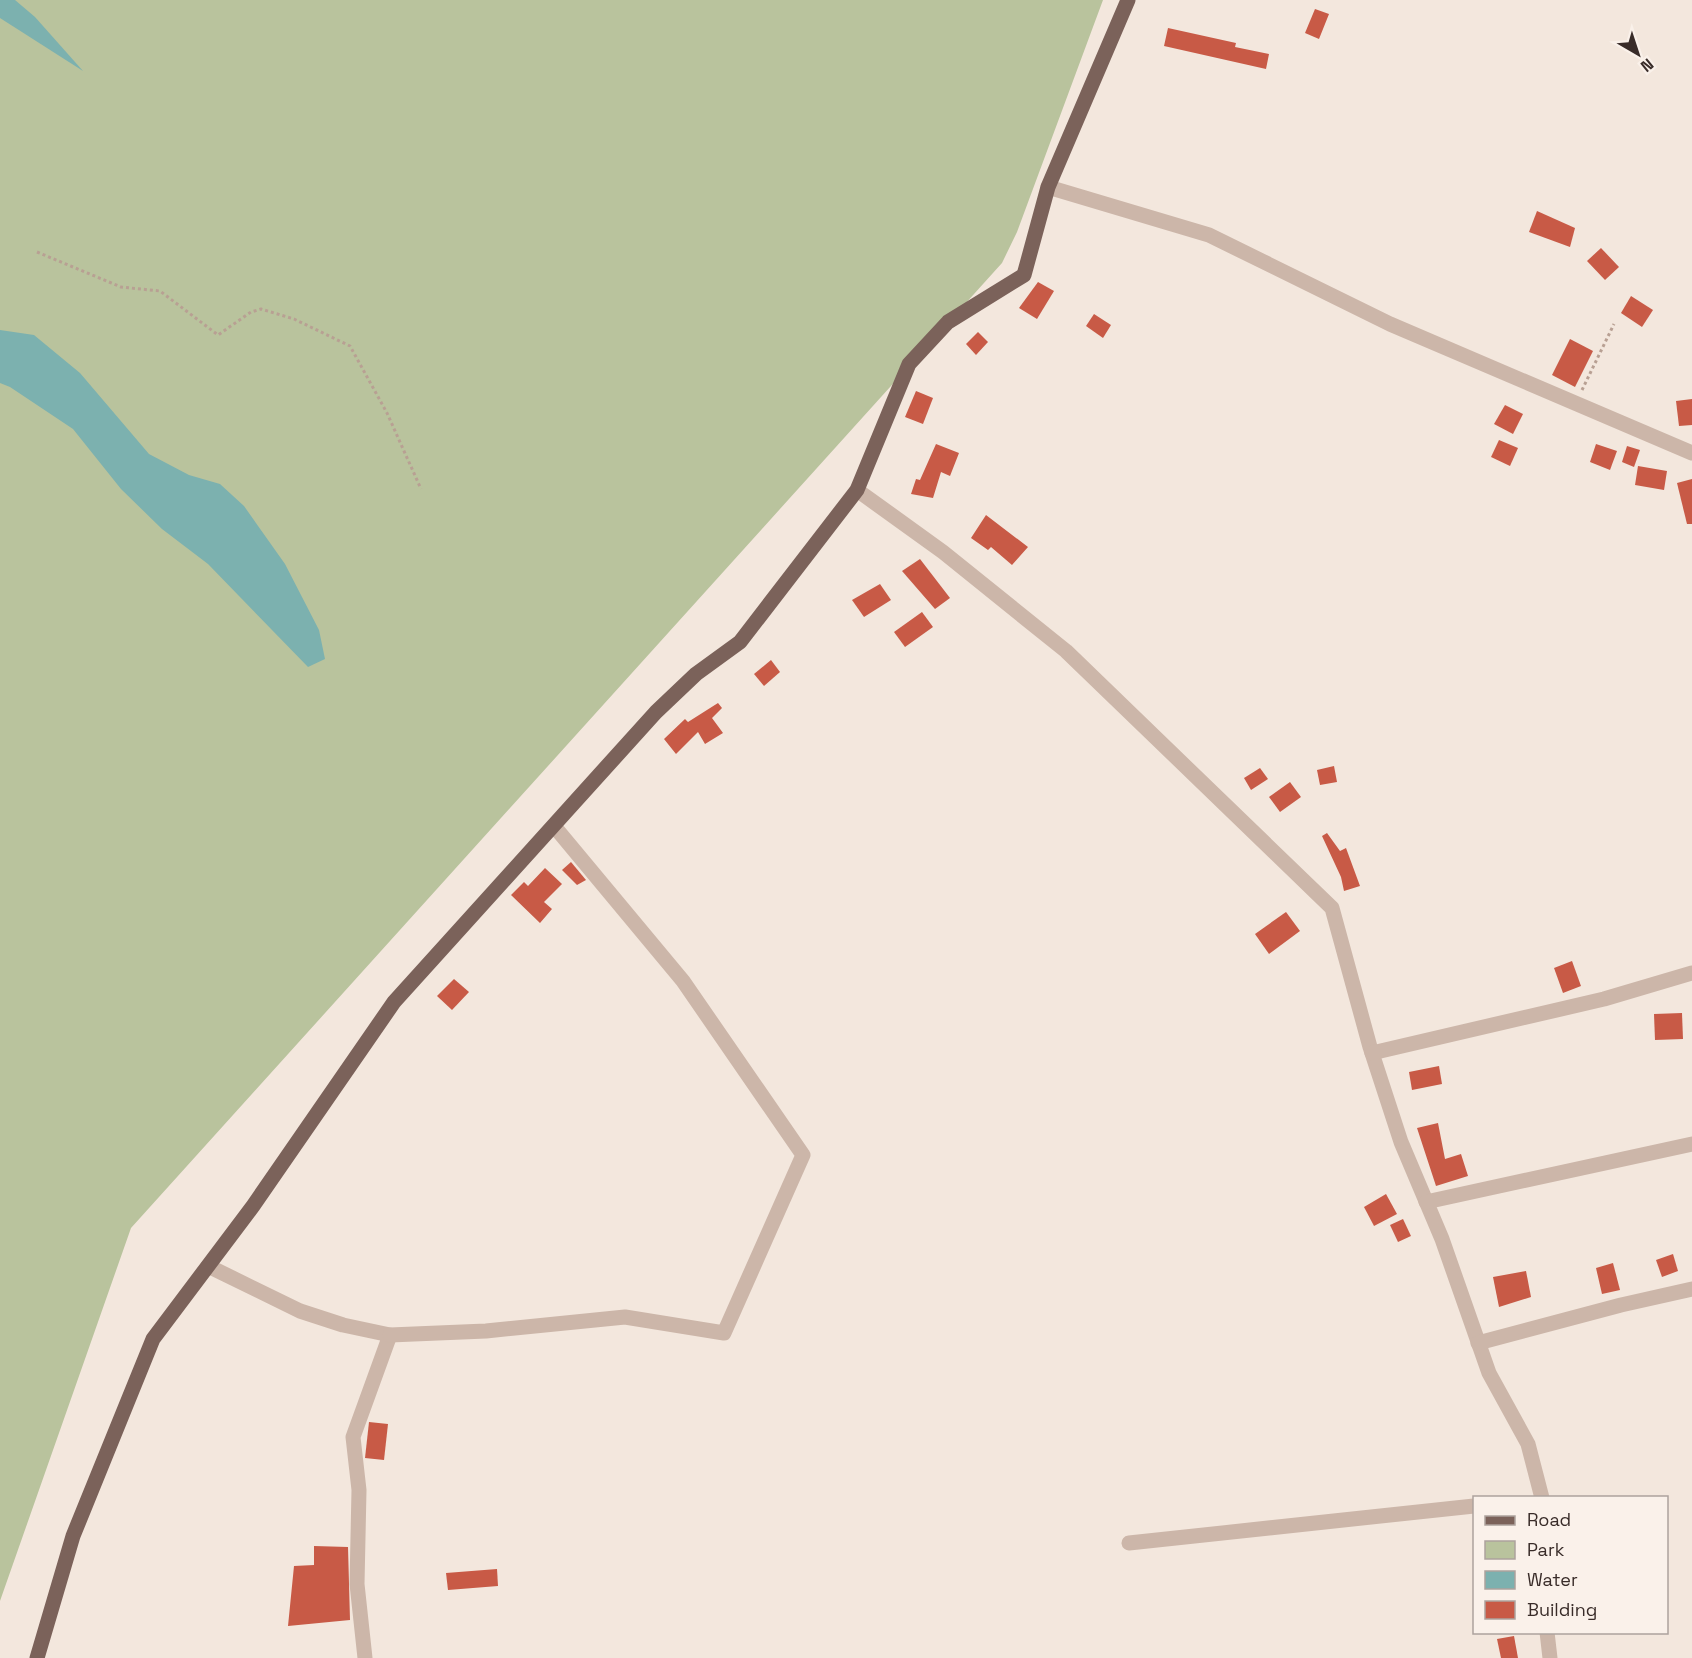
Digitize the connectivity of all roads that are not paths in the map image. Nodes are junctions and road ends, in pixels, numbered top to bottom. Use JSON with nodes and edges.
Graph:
{"nodes":[{"id":1,"x":1128,"y":0,"type":"edge"},
{"id":2,"x":1048,"y":187,"type":"junction"},
{"id":3,"x":1692,"y":453,"type":"edge"},
{"id":4,"x":856,"y":490,"type":"junction"},
{"id":5,"x":554,"y":826,"type":"junction"},
{"id":6,"x":1692,"y":973,"type":"edge"},
{"id":7,"x":1372,"y":1053,"type":"junction"},
{"id":8,"x":1692,"y":1144,"type":"edge"},
{"id":9,"x":1426,"y":1202,"type":"junction"},
{"id":10,"x":208,"y":1266,"type":"junction"},
{"id":11,"x":1692,"y":1289,"type":"edge"},
{"id":12,"x":390,"y":1335,"type":"junction"},
{"id":13,"x":1478,"y":1343,"type":"junction"},
{"id":14,"x":1542,"y":1496,"type":"edge"},
{"id":15,"x":1473,"y":1506,"type":"edge"},
{"id":16,"x":1130,"y":1544,"type":"dead end"},
{"id":17,"x":1547,"y":1634,"type":"edge"},
{"id":18,"x":37,"y":1658,"type":"edge"},
{"id":19,"x":365,"y":1658,"type":"edge"},
{"id":20,"x":1550,"y":1658,"type":"edge"}],
"edges":[{"from":1,"to":2,"type":"main road"},
{"from":2,"to":3,"type":"street"},
{"from":2,"to":4,"type":"main road"},
{"from":4,"to":5,"type":"main road"},
{"from":4,"to":7,"type":"street"},
{"from":5,"to":10,"type":"main road"},
{"from":5,"to":12,"type":"street"},
{"from":6,"to":7,"type":"street"},
{"from":7,"to":9,"type":"street"},
{"from":8,"to":9,"type":"street"},
{"from":9,"to":13,"type":"street"},
{"from":10,"to":12,"type":"street"},
{"from":10,"to":18,"type":"main road"},
{"from":11,"to":13,"type":"street"},
{"from":12,"to":19,"type":"street"},
{"from":13,"to":14,"type":"street"},
{"from":15,"to":16,"type":"street"},
{"from":17,"to":20,"type":"street"}]}
